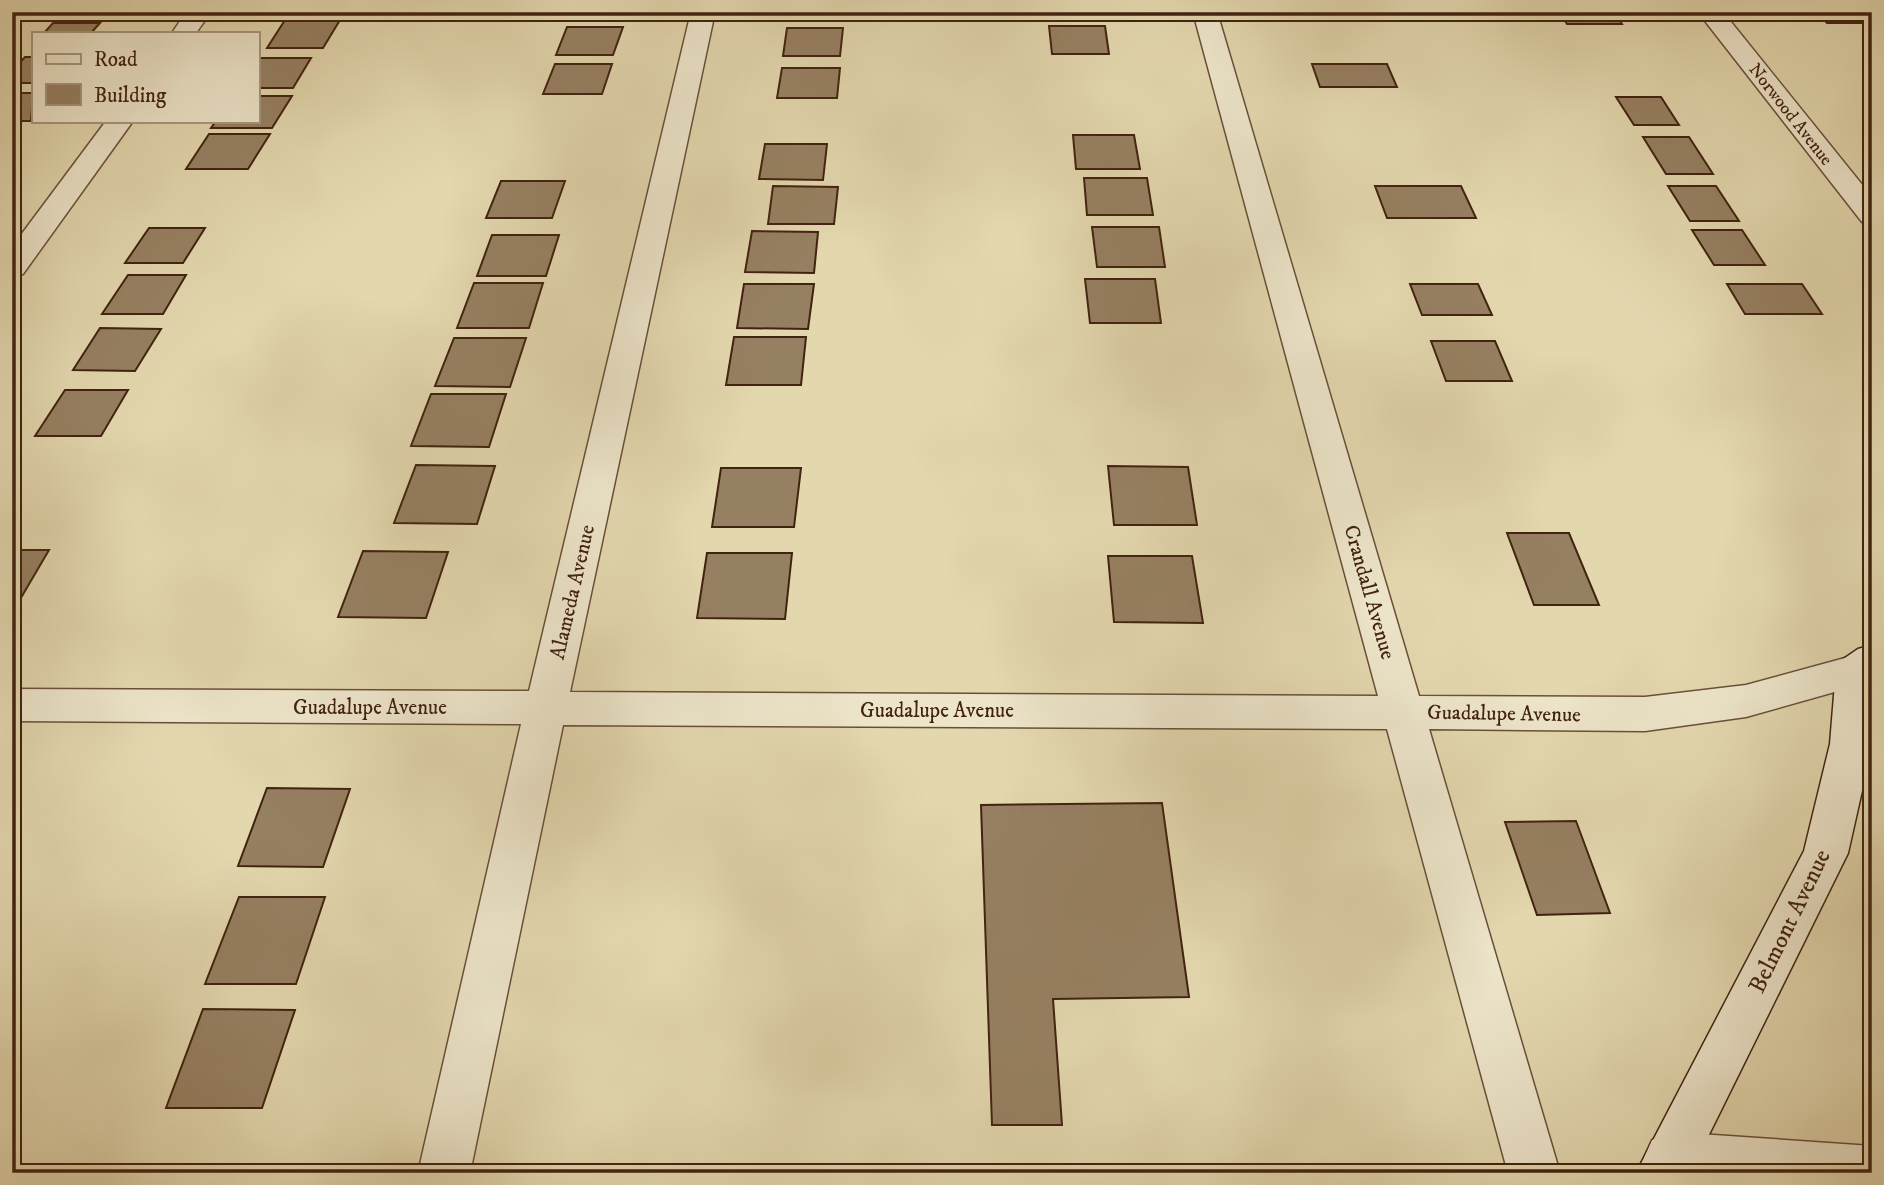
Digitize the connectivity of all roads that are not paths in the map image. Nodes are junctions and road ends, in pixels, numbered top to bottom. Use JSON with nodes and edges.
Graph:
{"nodes":[{"id":1,"x":199,"y":12,"type":"edge"},
{"id":2,"x":703,"y":12,"type":"edge"},
{"id":3,"x":1205,"y":12,"type":"edge"},
{"id":4,"x":1710,"y":12,"type":"edge"},
{"id":5,"x":185,"y":32,"type":"edge"},
{"id":6,"x":119,"y":122,"type":"edge"},
{"id":7,"x":1872,"y":216,"type":"edge"},
{"id":8,"x":12,"y":268,"type":"edge"},
{"id":9,"x":1864,"y":665,"type":"edge"},
{"id":10,"x":12,"y":705,"type":"edge"},
{"id":11,"x":546,"y":708,"type":"junction"},
{"id":12,"x":1404,"y":712,"type":"junction"},
{"id":13,"x":1666,"y":1165,"type":"edge"},
{"id":14,"x":1872,"y":1172,"type":"edge"},
{"id":15,"x":444,"y":1173,"type":"edge"},
{"id":16,"x":1534,"y":1173,"type":"edge"}],
"edges":[{"from":1,"to":5,"type":"street"},
{"from":2,"to":11,"type":"street","name":"Alameda Avenue"},
{"from":3,"to":12,"type":"street","name":"Crandall Avenue"},
{"from":4,"to":7,"type":"street","name":"Norwood Avenue"},
{"from":6,"to":8,"type":"street"},
{"from":9,"to":12,"type":"street","name":"Guadalupe Avenue"},
{"from":9,"to":13,"type":"street","name":"Belmont Avenue"},
{"from":10,"to":11,"type":"street","name":"Guadalupe Avenue"},
{"from":11,"to":12,"type":"street","name":"Guadalupe Avenue"},
{"from":11,"to":15,"type":"street","name":"Alameda Avenue"},
{"from":12,"to":16,"type":"street","name":"Crandall Avenue"},
{"from":13,"to":14,"type":"street"}]}
